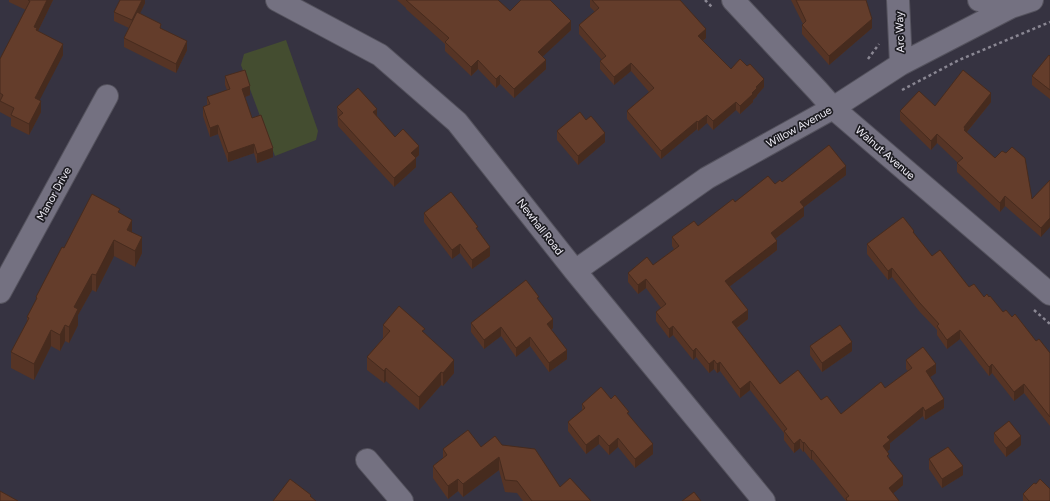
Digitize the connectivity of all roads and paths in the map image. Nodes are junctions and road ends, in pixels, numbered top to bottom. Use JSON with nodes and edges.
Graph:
{"nodes":[{"id":1,"x":277,"y":0,"type":"edge"},
{"id":2,"x":705,"y":0,"type":"edge"},
{"id":3,"x":898,"y":0,"type":"edge"},
{"id":4,"x":979,"y":0,"type":"edge"},
{"id":5,"x":1032,"y":0,"type":"edge"},
{"id":6,"x":724,"y":6,"type":"edge"},
{"id":7,"x":1011,"y":7,"type":"junction"},
{"id":8,"x":1050,"y":22,"type":"edge"},
{"id":9,"x":879,"y":44,"type":"dead end"},
{"id":10,"x":864,"y":62,"type":"dead end"},
{"id":11,"x":901,"y":64,"type":"junction"},
{"id":12,"x":899,"y":92,"type":"dead end"},
{"id":13,"x":108,"y":96,"type":"dead end"},
{"id":14,"x":833,"y":108,"type":"junction"},
{"id":15,"x":575,"y":271,"type":"junction"},
{"id":16,"x":0,"y":292,"type":"edge"},
{"id":17,"x":1050,"y":294,"type":"edge"},
{"id":18,"x":367,"y":460,"type":"dead end"},
{"id":19,"x":402,"y":501,"type":"edge"},
{"id":20,"x":764,"y":501,"type":"edge"}],
"edges":[{"from":1,"to":15,"type":"street","name":"Newhall Road"},
{"from":2,"to":6,"type":"path"},
{"from":3,"to":11,"type":"street","name":"Arc Way"},
{"from":4,"to":7,"type":"street"},
{"from":5,"to":7,"type":"street","name":"Willow Avenue"},
{"from":6,"to":14,"type":"street","name":"Walnut Avenue"},
{"from":7,"to":11,"type":"street","name":"Willow Avenue"},
{"from":8,"to":12,"type":"path"},
{"from":9,"to":10,"type":"path"},
{"from":11,"to":14,"type":"street","name":"Willow Avenue"},
{"from":13,"to":16,"type":"street","name":"Manor Drive"},
{"from":14,"to":15,"type":"street","name":"Willow Avenue"},
{"from":14,"to":17,"type":"street","name":"Walnut Avenue"},
{"from":15,"to":20,"type":"street","name":"Newhall Road"},
{"from":18,"to":19,"type":"street"}]}
